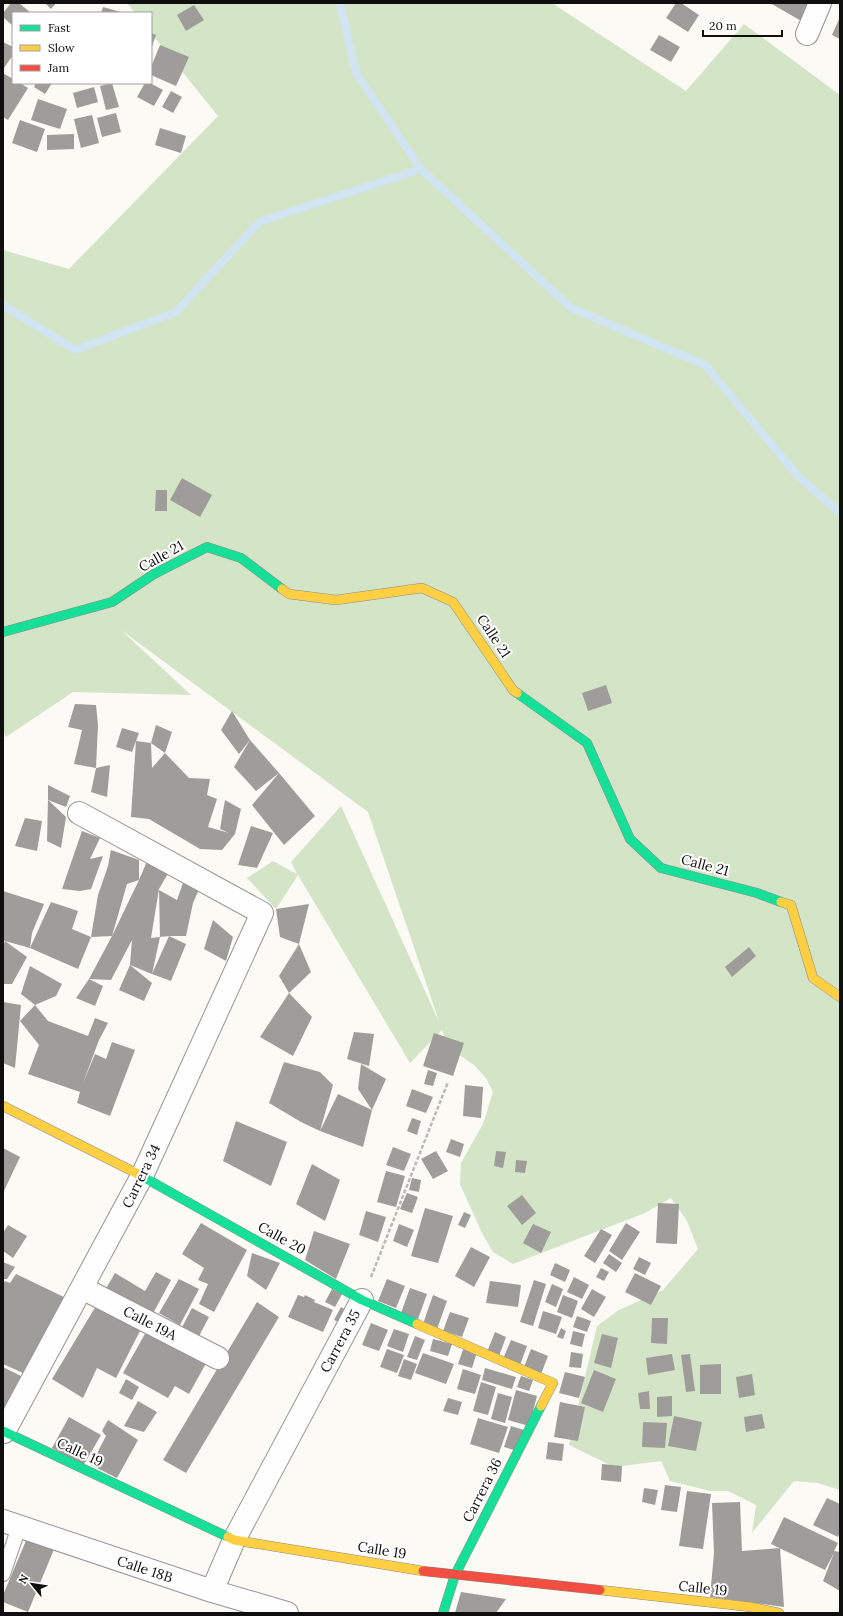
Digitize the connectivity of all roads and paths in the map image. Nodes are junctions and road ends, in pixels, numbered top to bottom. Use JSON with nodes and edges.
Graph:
{"nodes":[{"id":1,"x":820,"y":3,"type":"edge"},
{"id":2,"x":806,"y":34,"type":"dead end"},
{"id":3,"x":3,"y":632,"type":"edge"},
{"id":4,"x":79,"y":813,"type":"dead end"},
{"id":5,"x":840,"y":997,"type":"edge"},
{"id":6,"x":448,"y":1082,"type":"dead end"},
{"id":7,"x":3,"y":1106,"type":"edge"},
{"id":8,"x":142,"y":1176,"type":"junction"},
{"id":9,"x":82,"y":1288,"type":"junction"},
{"id":10,"x":362,"y":1300,"type":"junction"},
{"id":11,"x":218,"y":1358,"type":"dead end"},
{"id":12,"x":552,"y":1383,"type":"joint"},
{"id":13,"x":4,"y":1431,"type":"edge"},
{"id":14,"x":11,"y":1524,"type":"edge"},
{"id":15,"x":234,"y":1540,"type":"junction"},
{"id":16,"x":3,"y":1574,"type":"edge"},
{"id":17,"x":455,"y":1575,"type":"junction"},
{"id":18,"x":212,"y":1592,"type":"junction"},
{"id":19,"x":288,"y":1613,"type":"edge"},
{"id":20,"x":443,"y":1613,"type":"edge"},
{"id":21,"x":780,"y":1613,"type":"edge"}],
"edges":[{"from":1,"to":2,"type":"street"},
{"from":3,"to":5,"type":"street","name":"Calle 21"},
{"from":4,"to":8,"type":"street","name":"Carrera 34"},
{"from":6,"to":10,"type":"path","name":"Carrera 35"},
{"from":7,"to":8,"type":"street","name":"Calle 20"},
{"from":8,"to":9,"type":"street","name":"Carrera 34"},
{"from":8,"to":10,"type":"street","name":"Calle 20"},
{"from":9,"to":11,"type":"street","name":"Calle 19A"},
{"from":9,"to":13,"type":"street","name":"Carrera 34"},
{"from":10,"to":12,"type":"street","name":"Calle 20"},
{"from":10,"to":15,"type":"street","name":"Carrera 35"},
{"from":12,"to":17,"type":"street","name":"Carrera 36"},
{"from":13,"to":15,"type":"street","name":"Calle 19"},
{"from":14,"to":16,"type":"lane"},
{"from":14,"to":18,"type":"street","name":"Calle 18B"},
{"from":15,"to":17,"type":"street","name":"Calle 19"},
{"from":15,"to":18,"type":"street","name":"Carrera 35"},
{"from":17,"to":20,"type":"street","name":"Carrera 36"},
{"from":17,"to":21,"type":"street","name":"Calle 19"},
{"from":18,"to":19,"type":"street","name":"Calle 18B"}]}
